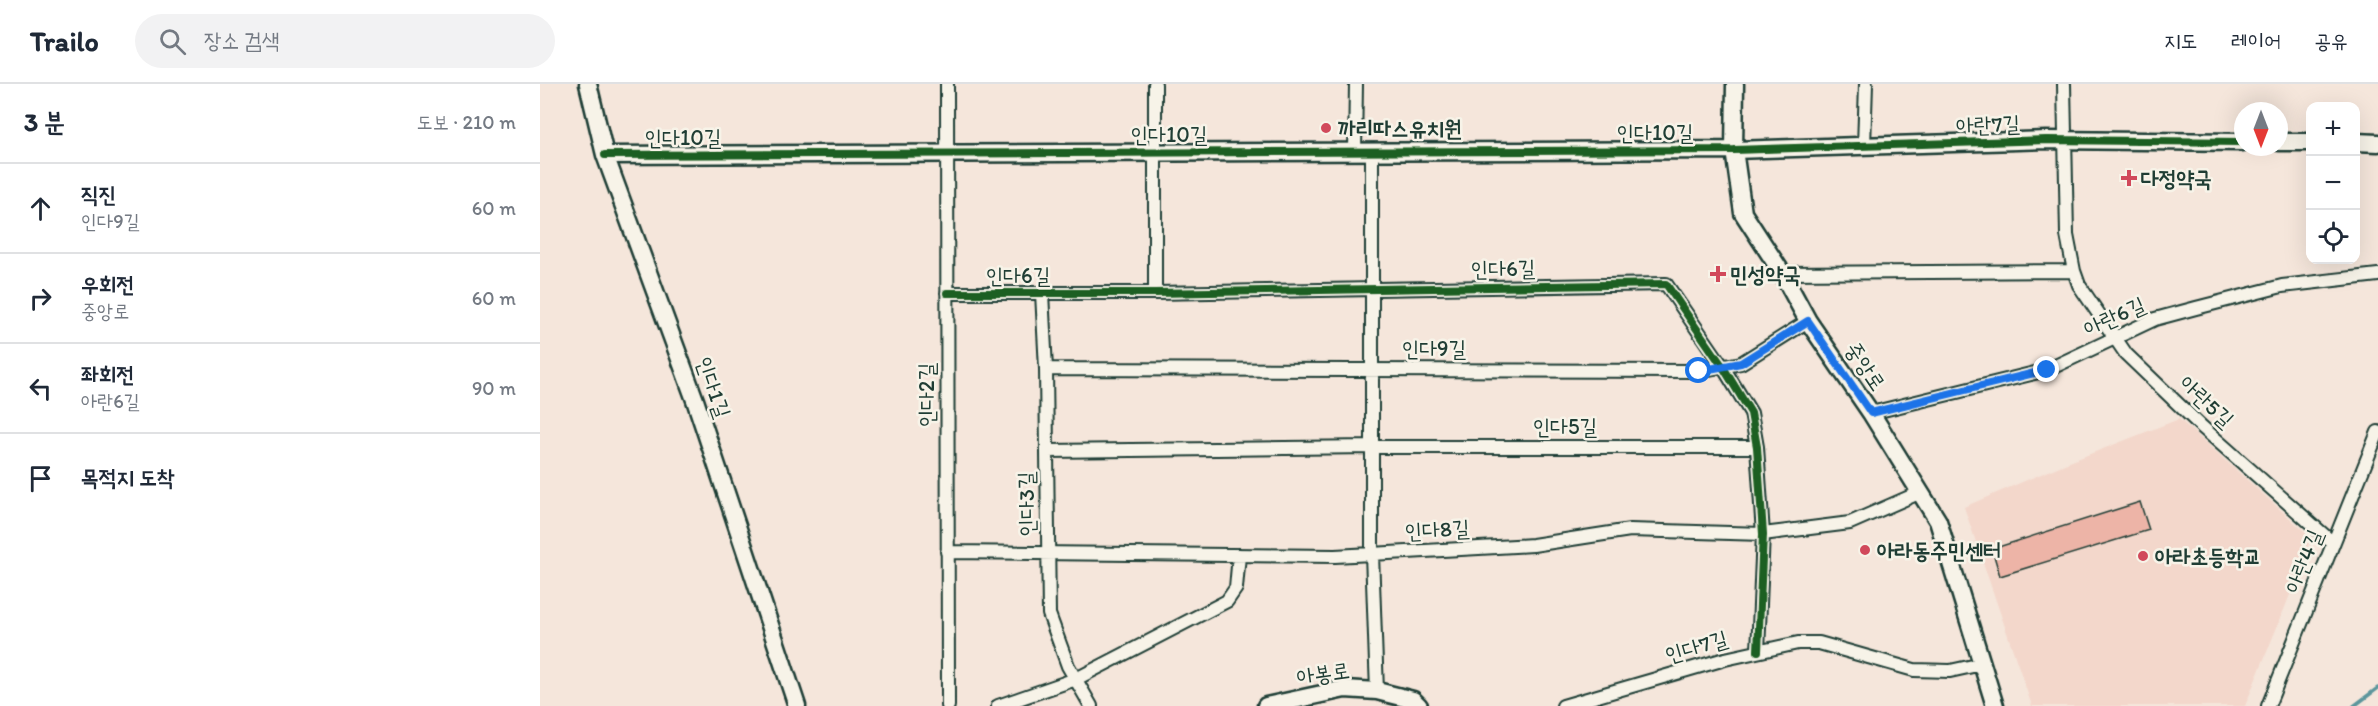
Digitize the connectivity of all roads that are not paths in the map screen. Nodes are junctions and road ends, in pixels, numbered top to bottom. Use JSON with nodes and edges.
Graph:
{"nodes":[{"id":1,"x":588,"y":84,"type":"edge"},
{"id":2,"x":947,"y":84,"type":"edge"},
{"id":3,"x":1155,"y":84,"type":"edge"},
{"id":4,"x":1356,"y":84,"type":"edge"},
{"id":5,"x":1735,"y":84,"type":"edge"},
{"id":6,"x":1866,"y":84,"type":"edge"},
{"id":7,"x":2064,"y":84,"type":"edge"},
{"id":8,"x":2064,"y":140,"type":"junction"},
{"id":9,"x":2234,"y":142,"type":"edge"},
{"id":10,"x":2288,"y":142,"type":"edge"},
{"id":11,"x":2306,"y":142,"type":"edge"},
{"id":12,"x":2360,"y":142,"type":"edge"},
{"id":13,"x":2378,"y":143,"type":"edge"},
{"id":14,"x":1864,"y":146,"type":"junction"},
{"id":15,"x":1734,"y":150,"type":"junction"},
{"id":16,"x":1354,"y":152,"type":"junction"},
{"id":17,"x":1372,"y":152,"type":"junction"},
{"id":18,"x":948,"y":153,"type":"junction"},
{"id":19,"x":1154,"y":153,"type":"junction"},
{"id":20,"x":605,"y":155,"type":"junction"},
{"id":21,"x":2074,"y":271,"type":"junction"},
{"id":22,"x":1782,"y":273,"type":"junction"},
{"id":23,"x":2378,"y":275,"type":"edge"},
{"id":24,"x":1372,"y":288,"type":"junction"},
{"id":25,"x":947,"y":293,"type":"junction"},
{"id":26,"x":1042,"y":293,"type":"junction"},
{"id":27,"x":1155,"y":293,"type":"junction"},
{"id":28,"x":1808,"y":321,"type":"junction"},
{"id":29,"x":2115,"y":336,"type":"junction"},
{"id":30,"x":1723,"y":367,"type":"junction"},
{"id":31,"x":1046,"y":369,"type":"junction"},
{"id":32,"x":1372,"y":369,"type":"junction"},
{"id":33,"x":1871,"y":413,"type":"junction"},
{"id":34,"x":2378,"y":432,"type":"edge"},
{"id":35,"x":1372,"y":447,"type":"junction"},
{"id":36,"x":1757,"y":447,"type":"junction"},
{"id":37,"x":1047,"y":451,"type":"junction"},
{"id":38,"x":1921,"y":492,"type":"junction"},
{"id":39,"x":1763,"y":534,"type":"junction"},
{"id":40,"x":2333,"y":543,"type":"junction"},
{"id":41,"x":947,"y":552,"type":"junction"},
{"id":42,"x":1048,"y":553,"type":"junction"},
{"id":43,"x":1372,"y":554,"type":"junction"},
{"id":44,"x":1239,"y":555,"type":"junction"},
{"id":45,"x":1758,"y":651,"type":"junction"},
{"id":46,"x":1982,"y":664,"type":"junction"},
{"id":47,"x":1076,"y":679,"type":"junction"},
{"id":48,"x":1377,"y":691,"type":"junction"},
{"id":49,"x":797,"y":706,"type":"edge"},
{"id":50,"x":948,"y":706,"type":"edge"},
{"id":51,"x":998,"y":706,"type":"edge"},
{"id":52,"x":1091,"y":706,"type":"edge"},
{"id":53,"x":1266,"y":706,"type":"edge"},
{"id":54,"x":1419,"y":706,"type":"edge"},
{"id":55,"x":1563,"y":706,"type":"edge"},
{"id":56,"x":1995,"y":706,"type":"edge"},
{"id":57,"x":2268,"y":706,"type":"edge"}],
"edges":[{"from":1,"to":20,"type":"street","name":"인다1길"},
{"from":2,"to":18,"type":"street","name":"인다2길"},
{"from":3,"to":19,"type":"street"},
{"from":4,"to":16,"type":"street"},
{"from":5,"to":15,"type":"street","name":"중앙로"},
{"from":6,"to":14,"type":"street"},
{"from":7,"to":8,"type":"street","name":"아란5길"},
{"from":8,"to":9,"type":"street","name":"아란7길"},
{"from":8,"to":14,"type":"street","name":"아란7길"},
{"from":8,"to":21,"type":"street","name":"아란5길"},
{"from":10,"to":11,"type":"street"},
{"from":12,"to":13,"type":"street"},
{"from":14,"to":15,"type":"street","name":"아란7길"},
{"from":15,"to":17,"type":"street","name":"인다10길"},
{"from":15,"to":22,"type":"street","name":"중앙로"},
{"from":16,"to":17,"type":"street","name":"인다10길"},
{"from":16,"to":19,"type":"street","name":"인다10길"},
{"from":17,"to":24,"type":"street"},
{"from":18,"to":19,"type":"street","name":"인다10길"},
{"from":18,"to":20,"type":"street","name":"인다10길"},
{"from":18,"to":25,"type":"street","name":"인다2길"},
{"from":19,"to":27,"type":"street"},
{"from":20,"to":49,"type":"street","name":"인다1길"},
{"from":21,"to":22,"type":"street"},
{"from":21,"to":29,"type":"street","name":"아란5길"},
{"from":22,"to":28,"type":"street","name":"중앙로"},
{"from":23,"to":29,"type":"street","name":"아란6길"},
{"from":24,"to":27,"type":"street","name":"인다6길"},
{"from":24,"to":30,"type":"street","name":"인다6길"},
{"from":24,"to":32,"type":"street"},
{"from":25,"to":26,"type":"street","name":"인다6길"},
{"from":25,"to":41,"type":"street","name":"인다2길"},
{"from":26,"to":27,"type":"street","name":"인다6길"},
{"from":26,"to":31,"type":"street","name":"인다3길"},
{"from":28,"to":30,"type":"street","name":"인다9길"},
{"from":28,"to":33,"type":"street","name":"중앙로"},
{"from":29,"to":33,"type":"street","name":"아란6길"},
{"from":29,"to":40,"type":"street","name":"아란5길"},
{"from":30,"to":32,"type":"street","name":"인다9길"},
{"from":30,"to":36,"type":"street","name":"인다6길"},
{"from":31,"to":32,"type":"street","name":"인다9길"},
{"from":31,"to":37,"type":"street","name":"인다3길"},
{"from":32,"to":35,"type":"street"},
{"from":33,"to":38,"type":"street","name":"중앙로"},
{"from":34,"to":40,"type":"street","name":"아란4길"},
{"from":35,"to":36,"type":"street","name":"인다5길"},
{"from":35,"to":37,"type":"street","name":"인다5길"},
{"from":35,"to":43,"type":"street"},
{"from":36,"to":39,"type":"street","name":"인다6길"},
{"from":37,"to":42,"type":"street","name":"인다3길"},
{"from":38,"to":39,"type":"street","name":"인다8길"},
{"from":38,"to":46,"type":"street","name":"중앙로"},
{"from":39,"to":43,"type":"street","name":"인다8길"},
{"from":39,"to":45,"type":"street","name":"인다6길"},
{"from":40,"to":57,"type":"street","name":"아란4길"},
{"from":41,"to":42,"type":"street","name":"인다8길"},
{"from":41,"to":50,"type":"street","name":"인다2길"},
{"from":42,"to":44,"type":"street","name":"인다8길"},
{"from":42,"to":47,"type":"street","name":"인다3길"},
{"from":43,"to":44,"type":"street","name":"인다8길"},
{"from":43,"to":48,"type":"street"},
{"from":44,"to":47,"type":"street"},
{"from":45,"to":46,"type":"street","name":"인다7길"},
{"from":45,"to":55,"type":"street","name":"인다7길"},
{"from":46,"to":56,"type":"street","name":"중앙로"},
{"from":47,"to":51,"type":"street"},
{"from":47,"to":52,"type":"street","name":"인다3길"},
{"from":48,"to":53,"type":"street","name":"아봉로"},
{"from":48,"to":54,"type":"street","name":"아봉로"}]}
